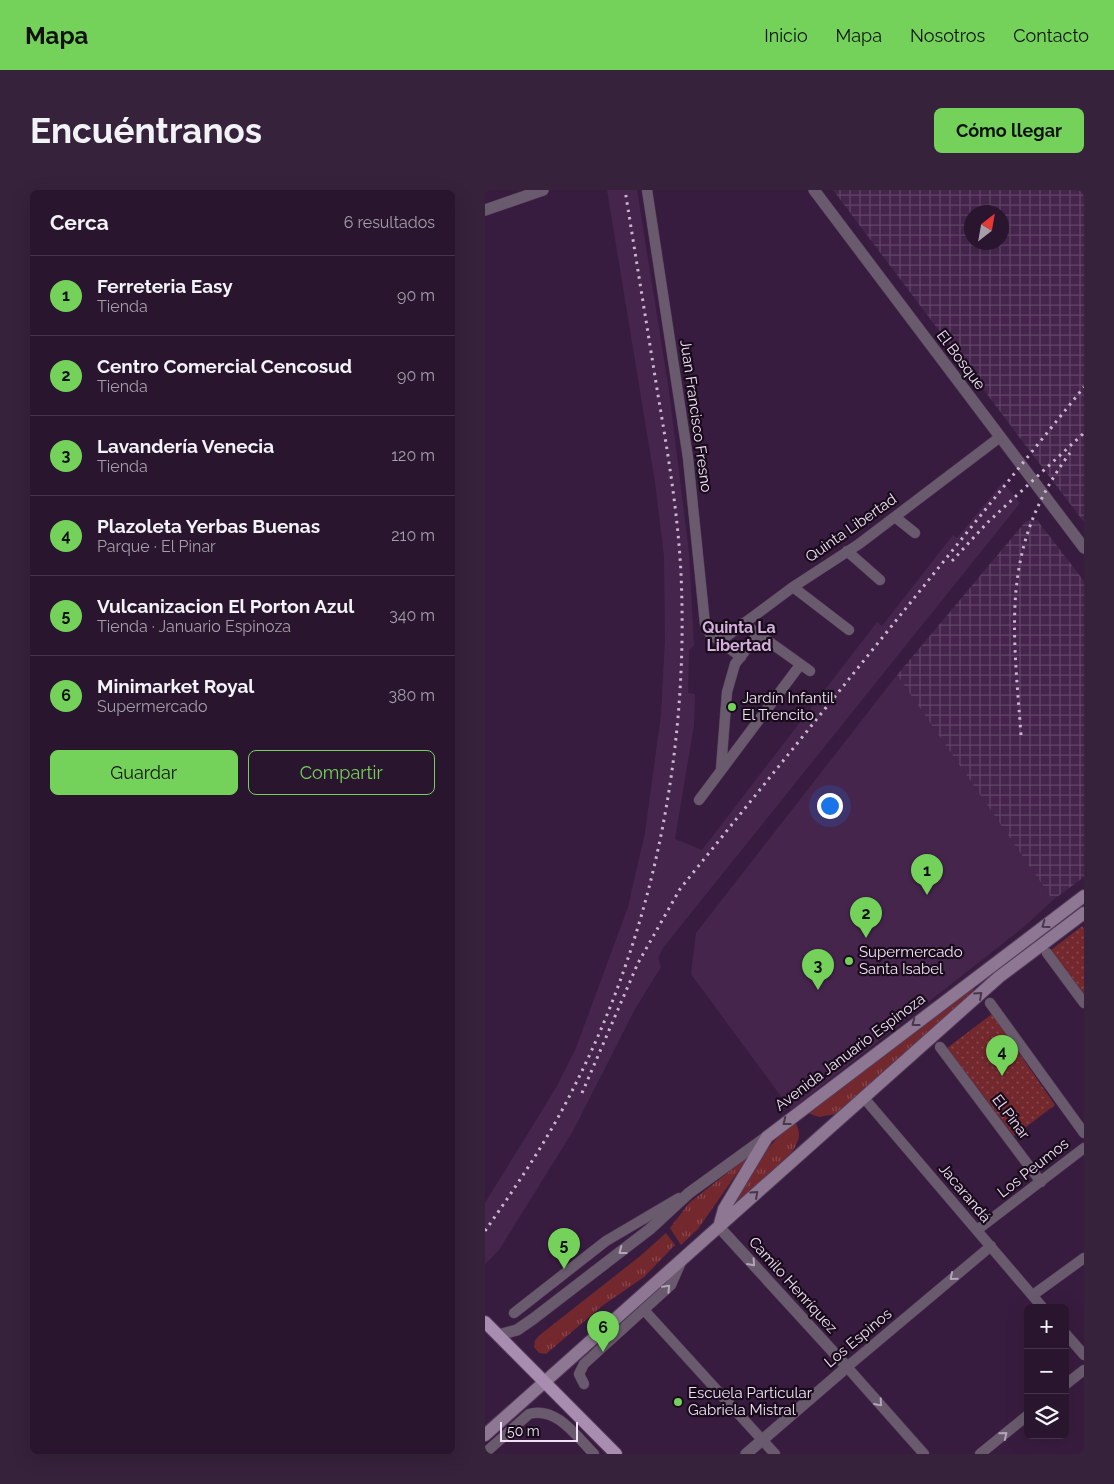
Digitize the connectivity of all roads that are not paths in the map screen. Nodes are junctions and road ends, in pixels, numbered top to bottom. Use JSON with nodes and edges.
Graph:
{"nodes":[{"id":1,"x":543,"y":190,"type":"edge"},
{"id":2,"x":647,"y":190,"type":"edge"},
{"id":3,"x":814,"y":190,"type":"edge"},
{"id":4,"x":526,"y":193,"type":"edge"},
{"id":5,"x":485,"y":210,"type":"edge"},
{"id":6,"x":1000,"y":437,"type":"junction"},
{"id":7,"x":895,"y":517,"type":"junction"},
{"id":8,"x":915,"y":533,"type":"dead end"},
{"id":9,"x":1084,"y":548,"type":"edge"},
{"id":10,"x":847,"y":551,"type":"junction"},
{"id":11,"x":880,"y":580,"type":"dead end"},
{"id":12,"x":793,"y":587,"type":"junction"},
{"id":13,"x":743,"y":624,"type":"junction"},
{"id":14,"x":849,"y":630,"type":"dead end"},
{"id":15,"x":758,"y":634,"type":"junction"},
{"id":16,"x":719,"y":642,"type":"junction"},
{"id":17,"x":741,"y":657,"type":"junction"},
{"id":18,"x":800,"y":665,"type":"junction"},
{"id":19,"x":809,"y":671,"type":"dead end"},
{"id":20,"x":721,"y":770,"type":"junction"},
{"id":21,"x":699,"y":800,"type":"dead end"},
{"id":22,"x":1084,"y":896,"type":"edge"},
{"id":23,"x":1083,"y":915,"type":"edge"},
{"id":24,"x":1047,"y":954,"type":"dead end"},
{"id":25,"x":990,"y":1003,"type":"dead end"},
{"id":26,"x":1084,"y":1003,"type":"edge"},
{"id":27,"x":940,"y":1047,"type":"dead end"},
{"id":28,"x":864,"y":1098,"type":"junction"},
{"id":29,"x":1084,"y":1133,"type":"edge"},
{"id":30,"x":767,"y":1137,"type":"junction"},
{"id":31,"x":1084,"y":1148,"type":"edge"},
{"id":32,"x":1041,"y":1182,"type":"junction"},
{"id":33,"x":689,"y":1193,"type":"junction"},
{"id":34,"x":719,"y":1227,"type":"junction"},
{"id":35,"x":977,"y":1230,"type":"junction"},
{"id":36,"x":991,"y":1246,"type":"junction"},
{"id":37,"x":1084,"y":1258,"type":"edge"},
{"id":38,"x":682,"y":1260,"type":"junction"},
{"id":39,"x":1033,"y":1296,"type":"junction"},
{"id":40,"x":1040,"y":1304,"type":"edge"},
{"id":41,"x":644,"y":1310,"type":"junction"},
{"id":42,"x":514,"y":1312,"type":"dead end"},
{"id":43,"x":485,"y":1322,"type":"edge"},
{"id":44,"x":498,"y":1335,"type":"junction"},
{"id":45,"x":1069,"y":1338,"type":"edge"},
{"id":46,"x":1084,"y":1356,"type":"edge"},
{"id":47,"x":847,"y":1367,"type":"junction"},
{"id":48,"x":1084,"y":1370,"type":"edge"},
{"id":49,"x":544,"y":1380,"type":"junction"},
{"id":50,"x":1069,"y":1382,"type":"edge"},
{"id":51,"x":584,"y":1384,"type":"dead end"},
{"id":52,"x":1024,"y":1418,"type":"edge"},
{"id":53,"x":485,"y":1435,"type":"edge"},
{"id":54,"x":762,"y":1440,"type":"junction"},
{"id":55,"x":485,"y":1454,"type":"edge"},
{"id":56,"x":594,"y":1454,"type":"edge"},
{"id":57,"x":616,"y":1454,"type":"edge"},
{"id":58,"x":746,"y":1454,"type":"edge"},
{"id":59,"x":775,"y":1454,"type":"edge"},
{"id":60,"x":924,"y":1454,"type":"edge"},
{"id":61,"x":980,"y":1454,"type":"edge"}],
"edges":[{"from":1,"to":4,"type":"street"},
{"from":2,"to":16,"type":"street","name":"Juan Francisco Fresno"},
{"from":3,"to":6,"type":"street","name":"El Bosque"},
{"from":4,"to":5,"type":"street"},
{"from":6,"to":7,"type":"street","name":"Quinta Libertad"},
{"from":6,"to":9,"type":"street","name":"El Bosque"},
{"from":7,"to":8,"type":"street"},
{"from":7,"to":10,"type":"street","name":"Quinta Libertad"},
{"from":10,"to":11,"type":"street"},
{"from":10,"to":12,"type":"street","name":"Quinta Libertad"},
{"from":12,"to":13,"type":"street","name":"Quinta Libertad"},
{"from":12,"to":14,"type":"street"},
{"from":13,"to":15,"type":"street"},
{"from":13,"to":16,"type":"street","name":"Quinta Libertad"},
{"from":15,"to":17,"type":"street"},
{"from":15,"to":18,"type":"street"},
{"from":16,"to":17,"type":"street"},
{"from":17,"to":20,"type":"street"},
{"from":18,"to":19,"type":"street"},
{"from":18,"to":20,"type":"street"},
{"from":20,"to":21,"type":"street"},
{"from":22,"to":30,"type":"main road","name":"Avenida Januario Espinoza","one_way":true},
{"from":28,"to":23,"type":"main road","name":"Avenida Januario Espinoza","one_way":true},
{"from":24,"to":26,"type":"street"},
{"from":25,"to":29,"type":"street"},
{"from":27,"to":32,"type":"street","name":"El Pinar"},
{"from":34,"to":28,"type":"main road","name":"Avenida Januario Espinoza","one_way":true},
{"from":28,"to":35,"type":"street","name":"Jacarandá"},
{"from":30,"to":33,"type":"street"},
{"from":30,"to":34,"type":"main road","name":"Avenida Januario Espinoza"},
{"from":31,"to":32,"type":"street","name":"Los Peumos"},
{"from":32,"to":35,"type":"street","name":"Los Peumos"},
{"from":33,"to":42,"type":"street"},
{"from":33,"to":44,"type":"street","one_way":true},
{"from":34,"to":38,"type":"main road","name":"Avenida Januario Espinoza"},
{"from":34,"to":47,"type":"street","name":"Camilo Henríquez","one_way":true},
{"from":35,"to":36,"type":"street","name":"Jacarandá"},
{"from":36,"to":39,"type":"street","name":"Jacarandá"},
{"from":36,"to":47,"type":"street","name":"Los Espinos","one_way":true},
{"from":37,"to":39,"type":"street"},
{"from":41,"to":38,"type":"street","one_way":true},
{"from":38,"to":49,"type":"main road","name":"Avenida Januario Espinoza"},
{"from":39,"to":40,"type":"street","name":"Jacarandá"},
{"from":41,"to":51,"type":"street"},
{"from":41,"to":54,"type":"street"},
{"from":43,"to":44,"type":"main road"},
{"from":44,"to":49,"type":"main road"},
{"from":45,"to":46,"type":"street"},
{"from":47,"to":54,"type":"street","name":"Los Espinos"},
{"from":47,"to":60,"type":"street","name":"Camilo Henríquez","one_way":true},
{"from":48,"to":50,"type":"street"},
{"from":49,"to":53,"type":"main road","name":"Avenida Januario Espinoza"},
{"from":49,"to":57,"type":"main road"},
{"from":61,"to":52,"type":"street","one_way":true},
{"from":54,"to":58,"type":"street","name":"Los Espinos"},
{"from":54,"to":59,"type":"street"},
{"from":55,"to":56,"type":"street"}]}
